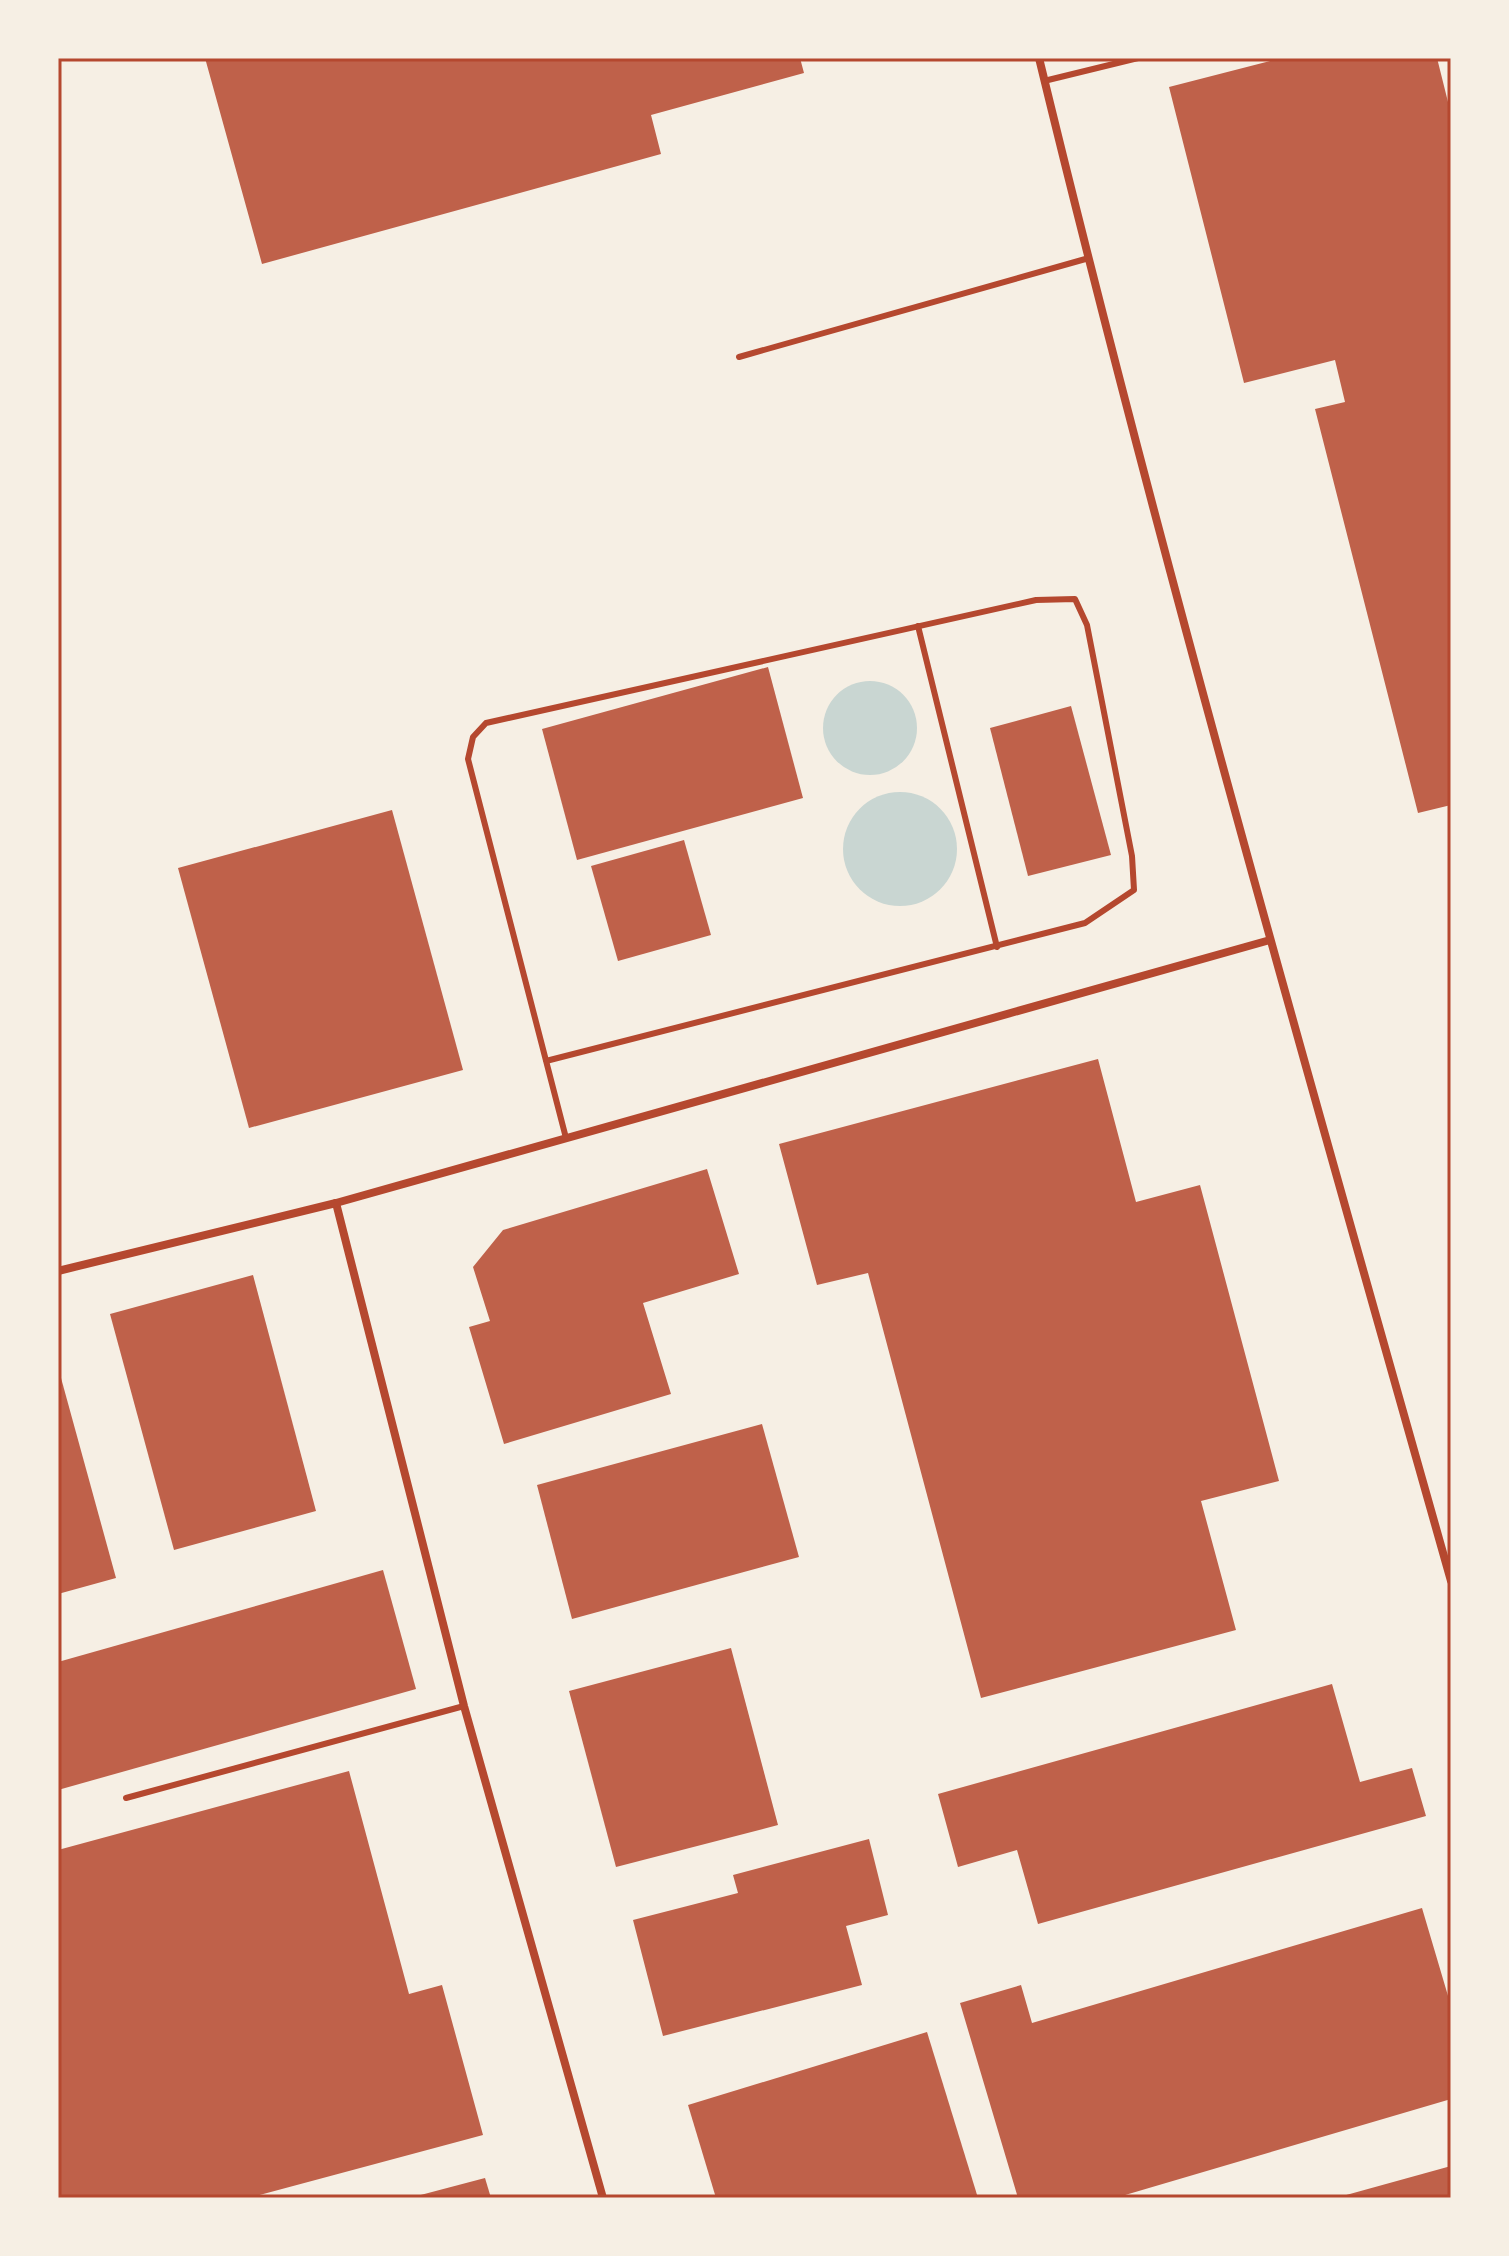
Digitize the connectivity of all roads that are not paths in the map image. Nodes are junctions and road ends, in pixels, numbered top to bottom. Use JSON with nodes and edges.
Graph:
{"nodes":[{"id":1,"x":1039,"y":58,"type":"edge"},
{"id":2,"x":1138,"y":58,"type":"edge"},
{"id":3,"x":1044,"y":81,"type":"junction"},
{"id":4,"x":1089,"y":258,"type":"junction"},
{"id":5,"x":739,"y":357,"type":"dead end"},
{"id":6,"x":918,"y":626,"type":"junction"},
{"id":7,"x":1270,"y":940,"type":"junction"},
{"id":8,"x":997,"y":947,"type":"junction"},
{"id":9,"x":546,"y":1061,"type":"junction"},
{"id":10,"x":566,"y":1138,"type":"junction"},
{"id":11,"x":336,"y":1203,"type":"junction"},
{"id":12,"x":58,"y":1271,"type":"edge"},
{"id":13,"x":1451,"y":1581,"type":"edge"},
{"id":14,"x":464,"y":1706,"type":"junction"},
{"id":15,"x":126,"y":1798,"type":"dead end"},
{"id":16,"x":603,"y":2198,"type":"edge"}],
"edges":[{"from":1,"to":3,"type":"street"},
{"from":2,"to":3,"type":"lane"},
{"from":3,"to":4,"type":"street"},
{"from":4,"to":5,"type":"lane"},
{"from":4,"to":7,"type":"street"},
{"from":6,"to":8,"type":"lane"},
{"from":6,"to":8,"type":"lane"},
{"from":6,"to":9,"type":"lane"},
{"from":7,"to":10,"type":"street"},
{"from":7,"to":13,"type":"street"},
{"from":8,"to":9,"type":"lane"},
{"from":9,"to":10,"type":"lane"},
{"from":10,"to":11,"type":"street"},
{"from":11,"to":12,"type":"street"},
{"from":11,"to":14,"type":"street"},
{"from":14,"to":15,"type":"lane"},
{"from":14,"to":16,"type":"street"}]}
